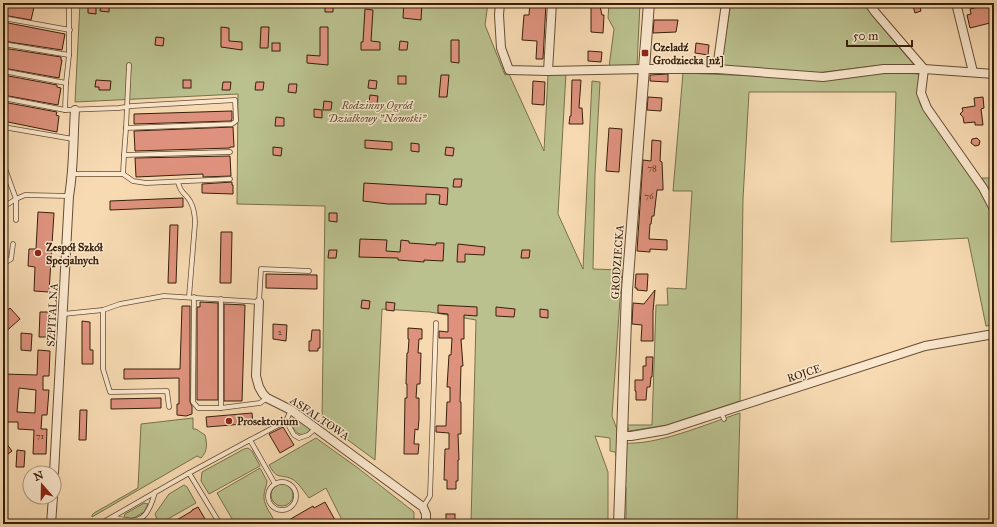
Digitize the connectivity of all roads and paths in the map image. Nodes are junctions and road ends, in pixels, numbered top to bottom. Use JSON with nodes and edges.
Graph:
{"nodes":[{"id":1,"x":61,"y":3,"type":"edge"},
{"id":2,"x":500,"y":3,"type":"edge"},
{"id":3,"x":552,"y":3,"type":"edge"},
{"id":4,"x":648,"y":3,"type":"edge"},
{"id":5,"x":726,"y":3,"type":"edge"},
{"id":6,"x":869,"y":3,"type":"edge"},
{"id":7,"x":956,"y":3,"type":"edge"},
{"id":8,"x":69,"y":4,"type":"edge"},
{"id":9,"x":3,"y":18,"type":"edge"},
{"id":10,"x":70,"y":30,"type":"junction"},
{"id":11,"x":3,"y":44,"type":"edge"},
{"id":12,"x":69,"y":55,"type":"junction"},
{"id":13,"x":129,"y":65,"type":"dead end"},
{"id":14,"x":644,"y":69,"type":"junction"},
{"id":15,"x":924,"y":69,"type":"junction"},
{"id":16,"x":717,"y":70,"type":"junction"},
{"id":17,"x":3,"y":71,"type":"edge"},
{"id":18,"x":548,"y":71,"type":"junction"},
{"id":19,"x":973,"y":72,"type":"junction"},
{"id":20,"x":994,"y":74,"type":"edge"},
{"id":21,"x":66,"y":83,"type":"junction"},
{"id":22,"x":3,"y":98,"type":"edge"},
{"id":23,"x":126,"y":107,"type":"junction"},
{"id":24,"x":65,"y":110,"type":"junction"},
{"id":25,"x":75,"y":110,"type":"junction"},
{"id":26,"x":3,"y":127,"type":"edge"},
{"id":27,"x":126,"y":128,"type":"junction"},
{"id":28,"x":73,"y":139,"type":"junction"},
{"id":29,"x":230,"y":152,"type":"dead end"},
{"id":30,"x":124,"y":155,"type":"junction"},
{"id":31,"x":3,"y":163,"type":"edge"},
{"id":32,"x":72,"y":174,"type":"junction"},
{"id":33,"x":123,"y":174,"type":"junction"},
{"id":34,"x":230,"y":179,"type":"dead end"},
{"id":35,"x":178,"y":182,"type":"junction"},
{"id":36,"x":69,"y":196,"type":"junction"},
{"id":37,"x":16,"y":199,"type":"junction"},
{"id":38,"x":3,"y":207,"type":"edge"},
{"id":39,"x":994,"y":209,"type":"edge"},
{"id":40,"x":16,"y":220,"type":"dead end"},
{"id":41,"x":13,"y":244,"type":"dead end"},
{"id":42,"x":3,"y":264,"type":"edge"},
{"id":43,"x":309,"y":271,"type":"dead end"},
{"id":44,"x":192,"y":297,"type":"junction"},
{"id":45,"x":221,"y":299,"type":"junction"},
{"id":46,"x":259,"y":302,"type":"junction"},
{"id":47,"x":103,"y":310,"type":"junction"},
{"id":48,"x":63,"y":314,"type":"junction"},
{"id":49,"x":436,"y":323,"type":"dead end"},
{"id":50,"x":994,"y":334,"type":"edge"},
{"id":51,"x":267,"y":398,"type":"junction"},
{"id":52,"x":169,"y":407,"type":"dead end"},
{"id":53,"x":221,"y":408,"type":"junction"},
{"id":54,"x":291,"y":410,"type":"junction"},
{"id":55,"x":286,"y":420,"type":"junction"},
{"id":56,"x":316,"y":428,"type":"junction"},
{"id":57,"x":622,"y":436,"type":"junction"},
{"id":58,"x":250,"y":440,"type":"junction"},
{"id":59,"x":54,"y":465,"type":"edge"},
{"id":60,"x":189,"y":473,"type":"junction"},
{"id":61,"x":275,"y":484,"type":"junction"},
{"id":62,"x":156,"y":492,"type":"junction"},
{"id":63,"x":52,"y":505,"type":"edge"},
{"id":64,"x":423,"y":507,"type":"junction"},
{"id":65,"x":113,"y":517,"type":"junction"},
{"id":66,"x":51,"y":524,"type":"edge"},
{"id":67,"x":100,"y":524,"type":"edge"},
{"id":68,"x":219,"y":524,"type":"edge"},
{"id":69,"x":426,"y":524,"type":"edge"},
{"id":70,"x":619,"y":524,"type":"edge"}],
"edges":[{"from":1,"to":8,"type":"lane"},
{"from":2,"to":18,"type":"street"},
{"from":3,"to":18,"type":"street"},
{"from":4,"to":14,"type":"street","name":"GRODZIECKA"},
{"from":5,"to":16,"type":"street"},
{"from":6,"to":15,"type":"street"},
{"from":7,"to":19,"type":"street"},
{"from":8,"to":10,"type":"lane"},
{"from":9,"to":10,"type":"lane"},
{"from":10,"to":12,"type":"lane"},
{"from":11,"to":12,"type":"lane"},
{"from":12,"to":21,"type":"lane"},
{"from":13,"to":23,"type":"lane"},
{"from":14,"to":16,"type":"street"},
{"from":14,"to":18,"type":"street"},
{"from":14,"to":57,"type":"street","name":"GRODZIECKA"},
{"from":15,"to":16,"type":"street"},
{"from":15,"to":19,"type":"street"},
{"from":15,"to":39,"type":"street"},
{"from":17,"to":21,"type":"lane"},
{"from":19,"to":20,"type":"street"},
{"from":21,"to":24,"type":"lane"},
{"from":22,"to":24,"type":"lane"},
{"from":23,"to":25,"type":"lane"},
{"from":23,"to":27,"type":"lane"},
{"from":23,"to":27,"type":"lane"},
{"from":24,"to":25,"type":"lane"},
{"from":25,"to":28,"type":"street","name":"SZPITALNA"},
{"from":26,"to":28,"type":"lane"},
{"from":27,"to":30,"type":"lane"},
{"from":28,"to":32,"type":"street","name":"SZPITALNA"},
{"from":29,"to":30,"type":"lane"},
{"from":30,"to":33,"type":"lane"},
{"from":31,"to":37,"type":"lane"},
{"from":32,"to":33,"type":"lane"},
{"from":32,"to":36,"type":"street","name":"SZPITALNA"},
{"from":33,"to":35,"type":"lane"},
{"from":34,"to":35,"type":"lane"},
{"from":35,"to":44,"type":"lane"},
{"from":36,"to":37,"type":"lane"},
{"from":36,"to":48,"type":"street","name":"SZPITALNA"},
{"from":37,"to":38,"type":"lane"},
{"from":37,"to":40,"type":"lane"},
{"from":41,"to":42,"type":"lane"},
{"from":43,"to":46,"type":"lane"},
{"from":44,"to":45,"type":"lane"},
{"from":44,"to":47,"type":"lane"},
{"from":44,"to":53,"type":"lane"},
{"from":45,"to":46,"type":"lane"},
{"from":45,"to":53,"type":"lane"},
{"from":46,"to":51,"type":"street"},
{"from":47,"to":48,"type":"lane"},
{"from":47,"to":52,"type":"lane"},
{"from":48,"to":59,"type":"street","name":"SZPITALNA"},
{"from":49,"to":64,"type":"lane"},
{"from":50,"to":57,"type":"street","name":"ROJCE"},
{"from":51,"to":53,"type":"lane"},
{"from":51,"to":54,"type":"street","name":"ASFALTOWA"},
{"from":54,"to":55,"type":"lane"},
{"from":54,"to":56,"type":"street","name":"ASFALTOWA"},
{"from":55,"to":56,"type":"lane"},
{"from":55,"to":58,"type":"lane"},
{"from":56,"to":64,"type":"street","name":"ASFALTOWA"},
{"from":57,"to":70,"type":"street","name":"GRODZIECKA"},
{"from":58,"to":60,"type":"lane"},
{"from":58,"to":61,"type":"lane"},
{"from":60,"to":62,"type":"lane"},
{"from":60,"to":68,"type":"lane"},
{"from":61,"to":61,"type":"lane"},
{"from":62,"to":65,"type":"lane"},
{"from":62,"to":65,"type":"lane"},
{"from":63,"to":66,"type":"street"},
{"from":64,"to":69,"type":"street"},
{"from":65,"to":67,"type":"lane"}]}
